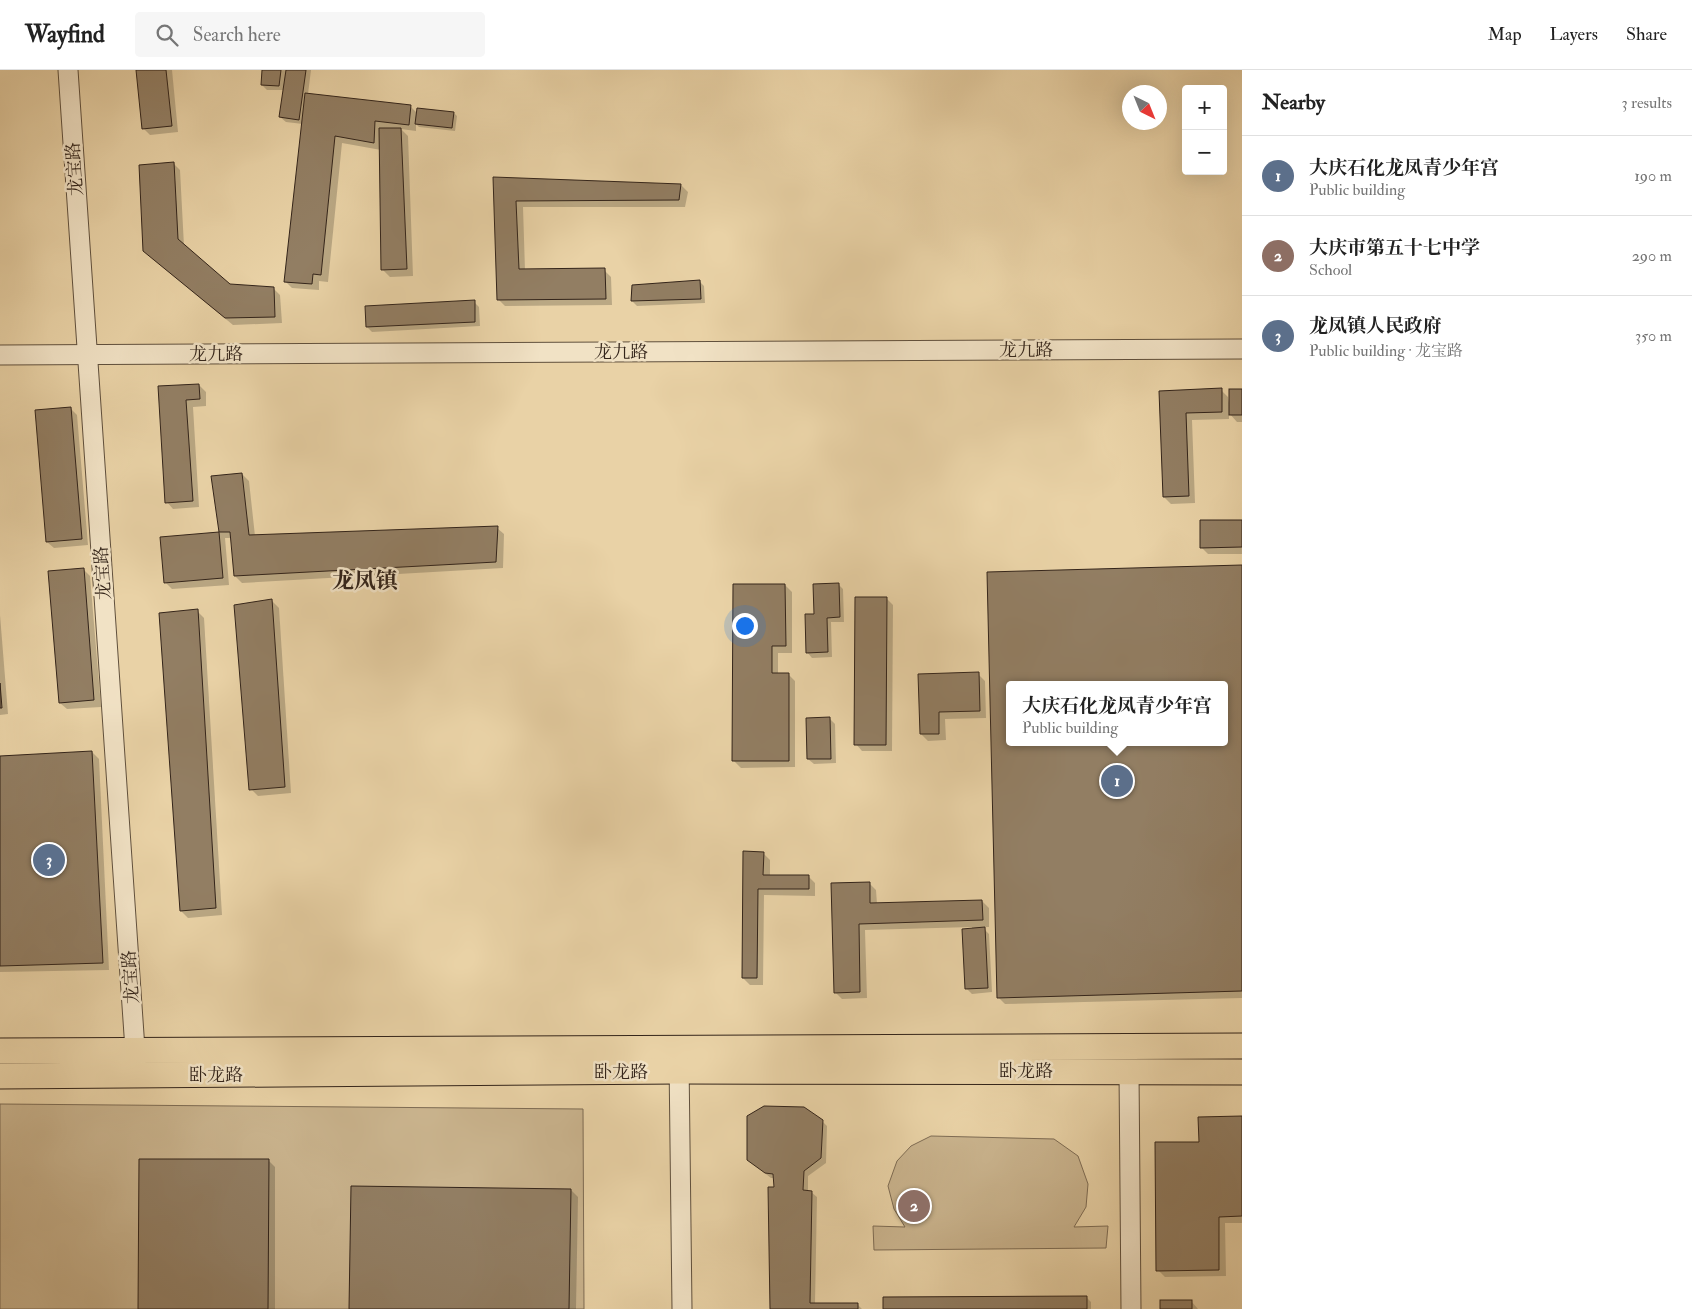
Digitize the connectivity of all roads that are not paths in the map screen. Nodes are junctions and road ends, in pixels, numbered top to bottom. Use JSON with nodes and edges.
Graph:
{"nodes":[{"id":1,"x":68,"y":70,"type":"edge"},
{"id":2,"x":1242,"y":349,"type":"edge"},
{"id":3,"x":88,"y":354,"type":"junction"},
{"id":4,"x":0,"y":355,"type":"edge"},
{"id":5,"x":1242,"y":1046,"type":"edge"},
{"id":6,"x":0,"y":1051,"type":"edge"},
{"id":7,"x":136,"y":1051,"type":"junction"},
{"id":8,"x":679,"y":1060,"type":"junction"},
{"id":9,"x":1129,"y":1071,"type":"junction"},
{"id":10,"x":1242,"y":1072,"type":"edge"},
{"id":11,"x":137,"y":1075,"type":"junction"},
{"id":12,"x":0,"y":1076,"type":"edge"},
{"id":13,"x":682,"y":1309,"type":"edge"},
{"id":14,"x":1131,"y":1309,"type":"edge"}],
"edges":[{"from":1,"to":3,"type":"street","name":"龙宝路"},
{"from":2,"to":3,"type":"street","name":"龙九路"},
{"from":3,"to":4,"type":"street","name":"龙九路"},
{"from":3,"to":7,"type":"street","name":"龙宝路"},
{"from":5,"to":8,"type":"main road","name":"卧龙路"},
{"from":6,"to":7,"type":"main road","name":"卧龙路"},
{"from":7,"to":8,"type":"main road","name":"卧龙路"},
{"from":7,"to":11,"type":"street","name":"龙宝路"},
{"from":8,"to":9,"type":"main road","name":"卧龙路"},
{"from":8,"to":11,"type":"main road","name":"卧龙路"},
{"from":8,"to":13,"type":"street"},
{"from":9,"to":10,"type":"main road","name":"卧龙路"},
{"from":9,"to":14,"type":"street"},
{"from":11,"to":12,"type":"main road","name":"卧龙路"}]}
